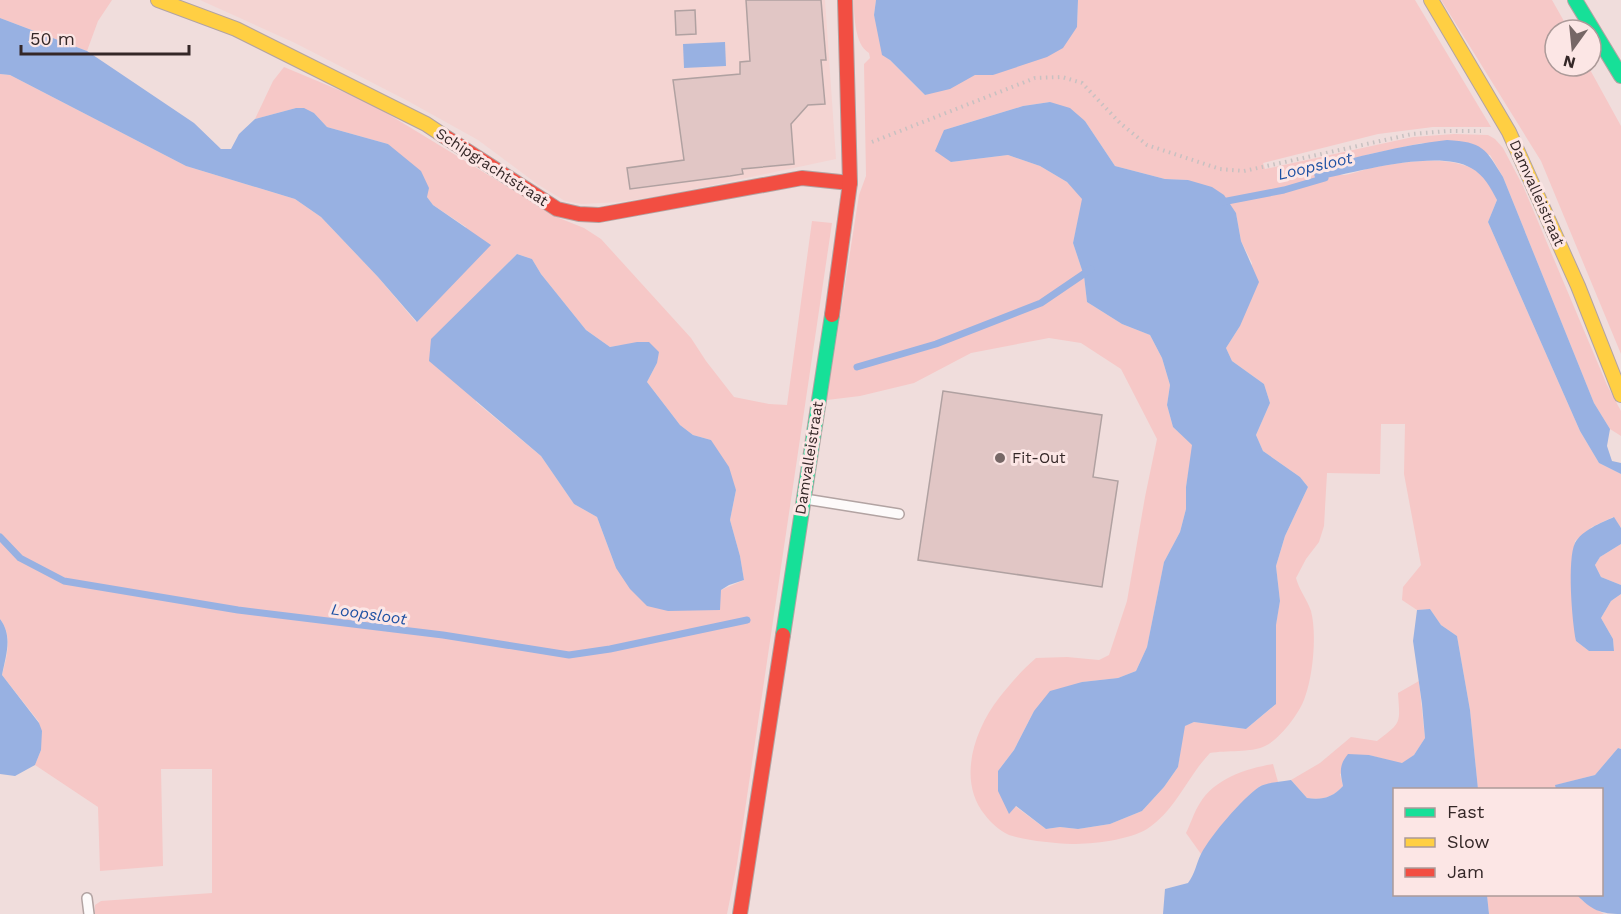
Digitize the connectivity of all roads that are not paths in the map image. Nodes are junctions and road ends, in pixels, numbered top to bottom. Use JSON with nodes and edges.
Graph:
{"nodes":[{"id":1,"x":158,"y":0,"type":"edge"},
{"id":2,"x":844,"y":0,"type":"edge"},
{"id":3,"x":1431,"y":0,"type":"edge"},
{"id":4,"x":1575,"y":0,"type":"edge"},
{"id":5,"x":1621,"y":76,"type":"edge"},
{"id":6,"x":850,"y":183,"type":"junction"},
{"id":7,"x":1621,"y":395,"type":"edge"},
{"id":8,"x":802,"y":499,"type":"junction"},
{"id":9,"x":899,"y":514,"type":"dead end"},
{"id":10,"x":87,"y":898,"type":"dead end"},
{"id":11,"x":89,"y":914,"type":"edge"},
{"id":12,"x":740,"y":914,"type":"edge"}],
"edges":[{"from":1,"to":6,"type":"main road","name":"Schipgrachtstraat"},
{"from":2,"to":6,"type":"main road","name":"Damvalleistraat"},
{"from":3,"to":7,"type":"main road","name":"Damvalleistraat"},
{"from":4,"to":5,"type":"main road"},
{"from":6,"to":8,"type":"main road","name":"Damvalleistraat"},
{"from":8,"to":9,"type":"lane"},
{"from":8,"to":12,"type":"main road","name":"Damvalleistraat"},
{"from":10,"to":11,"type":"lane"}]}
